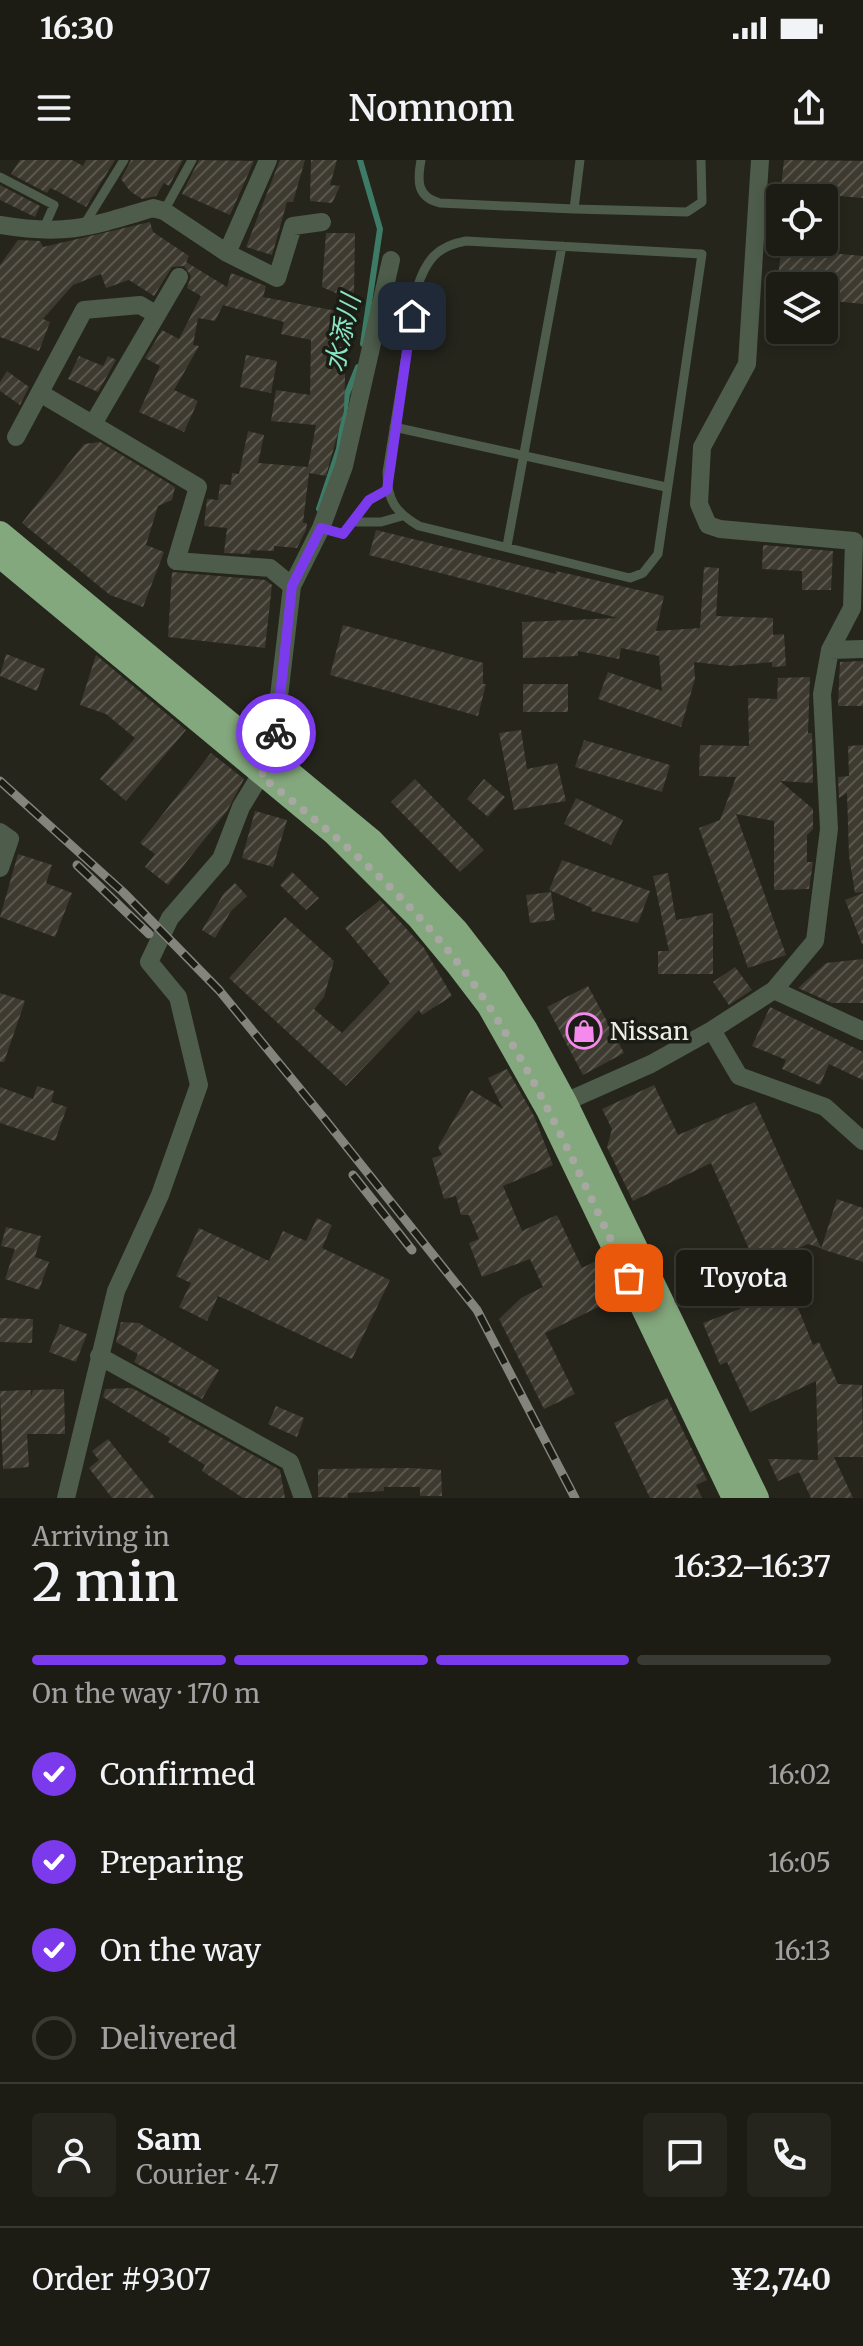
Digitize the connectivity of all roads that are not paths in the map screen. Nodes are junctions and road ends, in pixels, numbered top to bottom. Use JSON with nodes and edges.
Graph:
{"nodes":[{"id":1,"x":124,"y":160,"type":"edge"},
{"id":2,"x":192,"y":160,"type":"edge"},
{"id":3,"x":268,"y":160,"type":"edge"},
{"id":4,"x":421,"y":160,"type":"edge"},
{"id":5,"x":580,"y":160,"type":"edge"},
{"id":6,"x":701,"y":160,"type":"edge"},
{"id":7,"x":760,"y":160,"type":"edge"},
{"id":8,"x":0,"y":177,"type":"edge"},
{"id":9,"x":574,"y":209,"type":"junction"},
{"id":10,"x":164,"y":211,"type":"junction"},
{"id":11,"x":322,"y":222,"type":"dead end"},
{"id":12,"x":0,"y":225,"type":"edge"},
{"id":13,"x":81,"y":230,"type":"junction"},
{"id":14,"x":41,"y":232,"type":"junction"},
{"id":15,"x":562,"y":246,"type":"junction"},
{"id":16,"x":227,"y":253,"type":"junction"},
{"id":17,"x":391,"y":260,"type":"dead end"},
{"id":18,"x":179,"y":277,"type":"dead end"},
{"id":19,"x":157,"y":315,"type":"junction"},
{"id":20,"x":40,"y":393,"type":"junction"},
{"id":21,"x":93,"y":424,"type":"junction"},
{"id":22,"x":394,"y":427,"type":"junction"},
{"id":23,"x":16,"y":437,"type":"dead end"},
{"id":24,"x":524,"y":455,"type":"junction"},
{"id":25,"x":666,"y":487,"type":"junction"},
{"id":26,"x":387,"y":490,"type":"junction"},
{"id":27,"x":402,"y":516,"type":"junction"},
{"id":28,"x":352,"y":522,"type":"junction"},
{"id":29,"x":321,"y":528,"type":"junction"},
{"id":30,"x":0,"y":533,"type":"edge"},
{"id":31,"x":507,"y":546,"type":"junction"},
{"id":32,"x":0,"y":556,"type":"edge"},
{"id":33,"x":292,"y":586,"type":"junction"},
{"id":34,"x":863,"y":649,"type":"edge"},
{"id":35,"x":830,"y":650,"type":"junction"},
{"id":36,"x":266,"y":766,"type":"junction"},
{"id":37,"x":0,"y":832,"type":"edge"},
{"id":38,"x":0,"y":868,"type":"edge"},
{"id":39,"x":774,"y":990,"type":"junction"},
{"id":40,"x":712,"y":1030,"type":"junction"},
{"id":41,"x":863,"y":1031,"type":"edge"},
{"id":42,"x":556,"y":1106,"type":"junction"},
{"id":43,"x":863,"y":1141,"type":"edge"},
{"id":44,"x":99,"y":1356,"type":"junction"},
{"id":45,"x":67,"y":1497,"type":"edge"},
{"id":46,"x":303,"y":1498,"type":"edge"},
{"id":47,"x":734,"y":1498,"type":"edge"},
{"id":48,"x":757,"y":1498,"type":"edge"}],
"edges":[{"from":1,"to":13,"type":"lane"},
{"from":2,"to":10,"type":"lane"},
{"from":3,"to":16,"type":"street"},
{"from":4,"to":9,"type":"lane"},
{"from":5,"to":9,"type":"lane"},
{"from":6,"to":9,"type":"lane"},
{"from":7,"to":35,"type":"street"},
{"from":8,"to":14,"type":"lane"},
{"from":10,"to":13,"type":"street"},
{"from":10,"to":16,"type":"street"},
{"from":11,"to":16,"type":"street"},
{"from":12,"to":14,"type":"street"},
{"from":13,"to":14,"type":"street"},
{"from":15,"to":22,"type":"lane"},
{"from":15,"to":24,"type":"lane"},
{"from":15,"to":25,"type":"lane"},
{"from":17,"to":29,"type":"street"},
{"from":18,"to":19,"type":"street"},
{"from":19,"to":20,"type":"street"},
{"from":19,"to":21,"type":"street"},
{"from":20,"to":21,"type":"street"},
{"from":20,"to":23,"type":"street"},
{"from":21,"to":33,"type":"street"},
{"from":22,"to":24,"type":"lane"},
{"from":22,"to":26,"type":"lane"},
{"from":24,"to":25,"type":"lane"},
{"from":24,"to":31,"type":"lane"},
{"from":25,"to":31,"type":"lane"},
{"from":26,"to":27,"type":"lane"},
{"from":26,"to":28,"type":"lane"},
{"from":27,"to":28,"type":"lane"},
{"from":27,"to":31,"type":"lane"},
{"from":28,"to":29,"type":"lane"},
{"from":29,"to":33,"type":"street"},
{"from":30,"to":36,"type":"highway"},
{"from":32,"to":36,"type":"highway"},
{"from":33,"to":36,"type":"street"},
{"from":34,"to":35,"type":"street"},
{"from":35,"to":39,"type":"street"},
{"from":36,"to":42,"type":"highway"},
{"from":36,"to":44,"type":"street"},
{"from":37,"to":38,"type":"street"},
{"from":39,"to":40,"type":"street"},
{"from":39,"to":41,"type":"street"},
{"from":40,"to":42,"type":"street"},
{"from":40,"to":43,"type":"street"},
{"from":42,"to":47,"type":"highway"},
{"from":42,"to":48,"type":"highway"},
{"from":44,"to":45,"type":"street"},
{"from":44,"to":46,"type":"street"}]}
